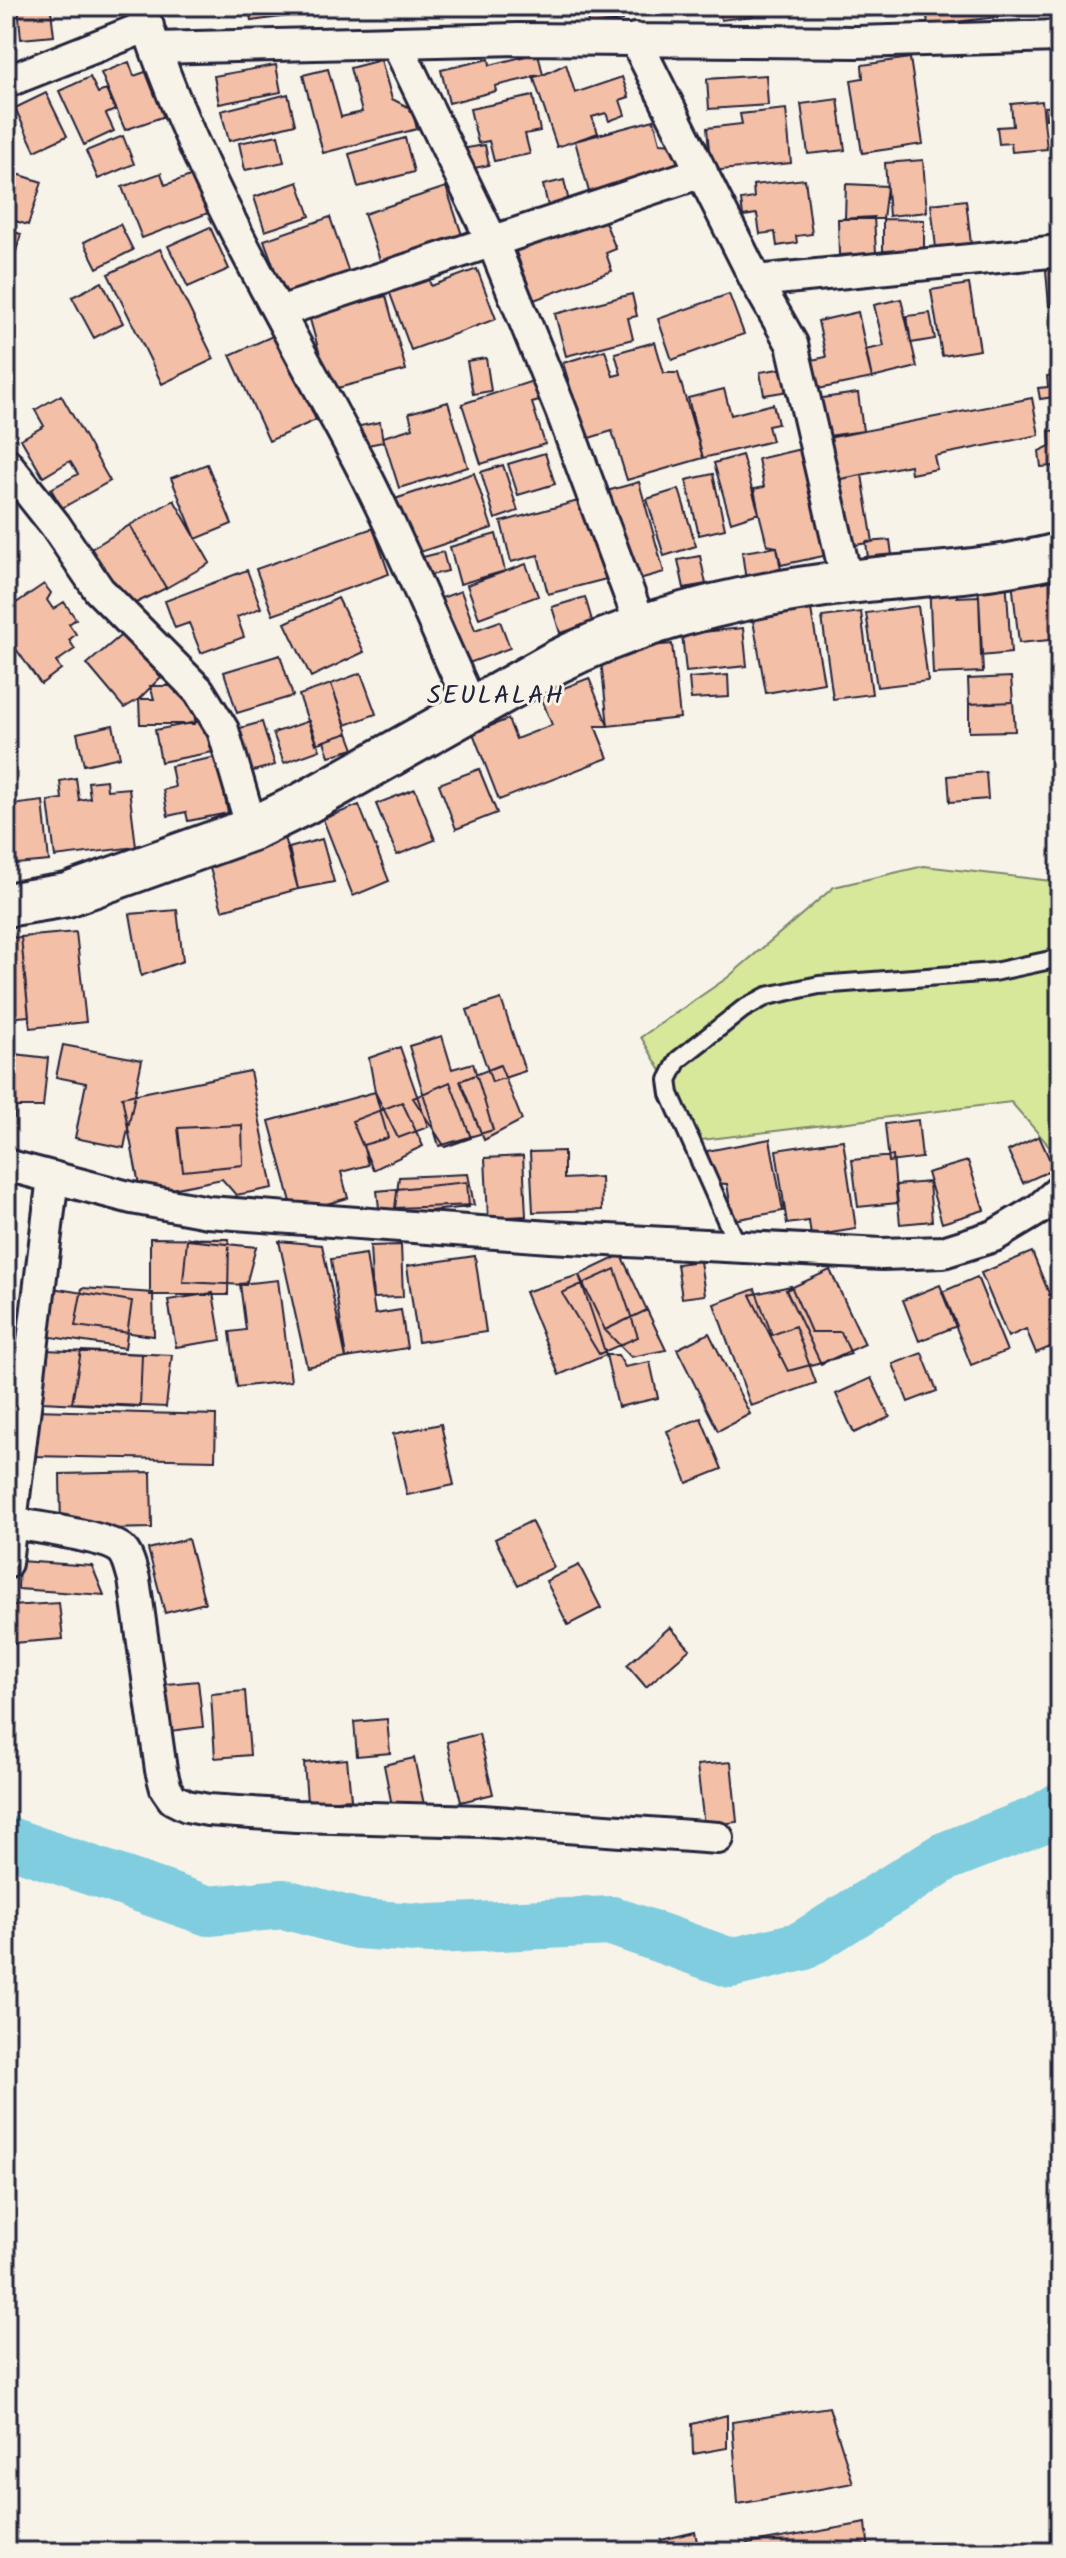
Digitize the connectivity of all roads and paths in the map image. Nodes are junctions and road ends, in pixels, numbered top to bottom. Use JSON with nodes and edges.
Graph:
{"nodes":[{"id":1,"x":148,"y":27,"type":"edge"},
{"id":2,"x":1060,"y":36,"type":"edge"},
{"id":3,"x":635,"y":39,"type":"junction"},
{"id":4,"x":396,"y":42,"type":"junction"},
{"id":5,"x":6,"y":82,"type":"edge"},
{"id":6,"x":702,"y":172,"type":"junction"},
{"id":7,"x":493,"y":243,"type":"junction"},
{"id":8,"x":1060,"y":251,"type":"edge"},
{"id":9,"x":756,"y":281,"type":"junction"},
{"id":10,"x":279,"y":312,"type":"junction"},
{"id":11,"x":6,"y":463,"type":"edge"},
{"id":12,"x":1060,"y":554,"type":"edge"},
{"id":13,"x":847,"y":582,"type":"junction"},
{"id":14,"x":641,"y":626,"type":"junction"},
{"id":15,"x":472,"y":708,"type":"junction"},
{"id":16,"x":252,"y":829,"type":"junction"},
{"id":17,"x":6,"y":905,"type":"edge"},
{"id":18,"x":1060,"y":958,"type":"edge"},
{"id":19,"x":6,"y":1165,"type":"edge"},
{"id":20,"x":53,"y":1177,"type":"junction"},
{"id":21,"x":1060,"y":1190,"type":"edge"},
{"id":22,"x":738,"y":1247,"type":"junction"},
{"id":23,"x":13,"y":1523,"type":"junction"},
{"id":24,"x":6,"y":1563,"type":"edge"},
{"id":25,"x":718,"y":1838,"type":"dead end"}],
"edges":[{"from":1,"to":4,"type":"street"},
{"from":1,"to":5,"type":"street"},
{"from":1,"to":10,"type":"street"},
{"from":2,"to":3,"type":"street"},
{"from":3,"to":4,"type":"street"},
{"from":3,"to":6,"type":"street"},
{"from":4,"to":7,"type":"street"},
{"from":6,"to":7,"type":"street"},
{"from":6,"to":9,"type":"street"},
{"from":7,"to":10,"type":"street"},
{"from":7,"to":14,"type":"street"},
{"from":8,"to":9,"type":"street"},
{"from":9,"to":13,"type":"street"},
{"from":10,"to":15,"type":"street"},
{"from":11,"to":16,"type":"street"},
{"from":12,"to":13,"type":"street"},
{"from":13,"to":14,"type":"street"},
{"from":14,"to":15,"type":"street"},
{"from":15,"to":16,"type":"street"},
{"from":16,"to":17,"type":"street"},
{"from":18,"to":22,"type":"lane"},
{"from":19,"to":20,"type":"street"},
{"from":20,"to":22,"type":"street"},
{"from":20,"to":23,"type":"street"},
{"from":21,"to":22,"type":"street"},
{"from":23,"to":24,"type":"street"},
{"from":23,"to":25,"type":"street"}]}
